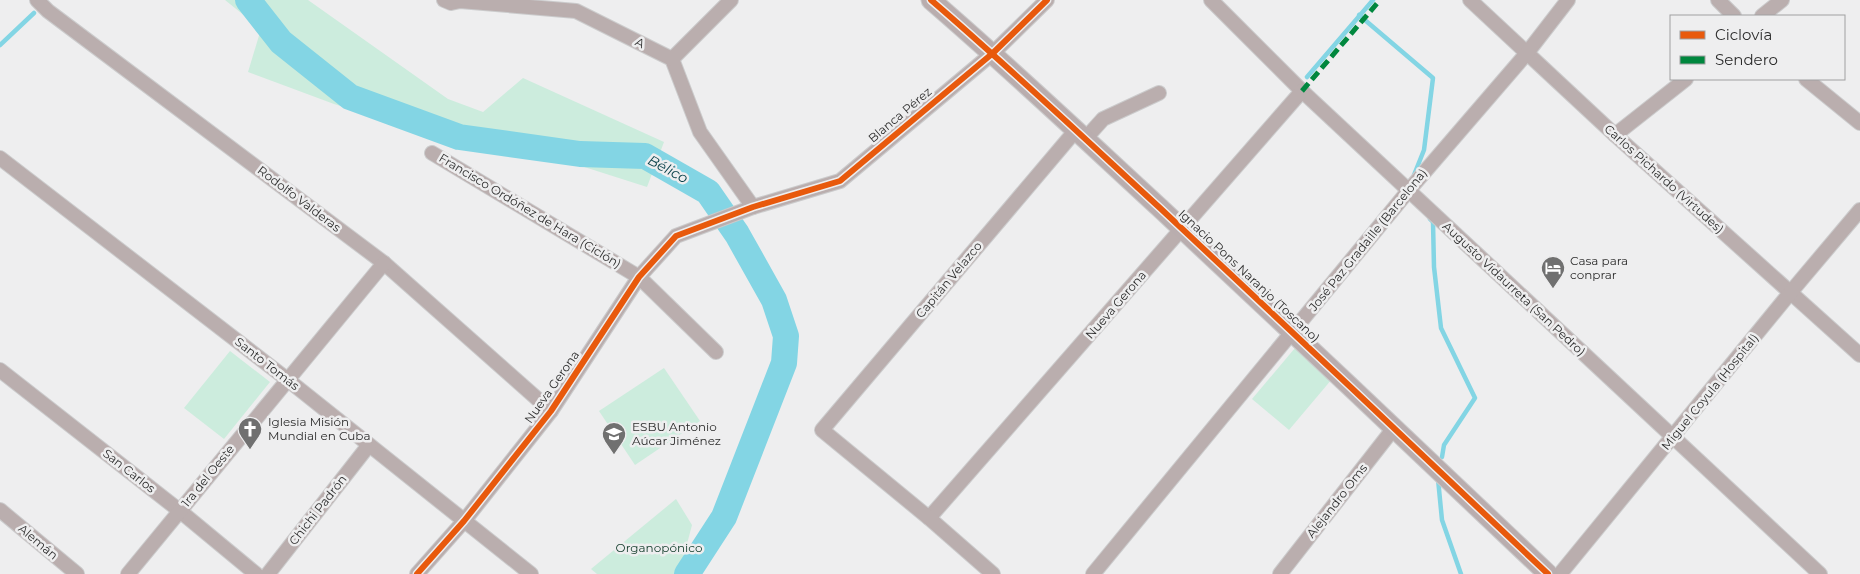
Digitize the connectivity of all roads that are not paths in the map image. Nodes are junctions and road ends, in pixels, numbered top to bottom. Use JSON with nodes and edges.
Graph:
{"nodes":[{"id":1,"x":37,"y":0,"type":"edge"},
{"id":2,"x":444,"y":0,"type":"edge"},
{"id":3,"x":461,"y":0,"type":"edge"},
{"id":4,"x":731,"y":0,"type":"edge"},
{"id":5,"x":931,"y":0,"type":"edge"},
{"id":6,"x":1047,"y":0,"type":"edge"},
{"id":7,"x":1212,"y":0,"type":"edge"},
{"id":8,"x":1470,"y":0,"type":"edge"},
{"id":9,"x":1568,"y":0,"type":"edge"},
{"id":10,"x":1718,"y":0,"type":"edge"},
{"id":11,"x":1782,"y":0,"type":"edge"},
{"id":12,"x":578,"y":5,"type":"edge"},
{"id":13,"x":1733,"y":15,"type":"edge"},
{"id":14,"x":1763,"y":15,"type":"edge"},
{"id":15,"x":1527,"y":52,"type":"junction"},
{"id":16,"x":993,"y":53,"type":"junction"},
{"id":17,"x":672,"y":59,"type":"junction"},
{"id":18,"x":1685,"y":80,"type":"edge"},
{"id":19,"x":1807,"y":80,"type":"edge"},
{"id":20,"x":1302,"y":91,"type":"junction"},
{"id":21,"x":1160,"y":93,"type":"dead end"},
{"id":22,"x":1860,"y":123,"type":"edge"},
{"id":23,"x":1081,"y":134,"type":"junction"},
{"id":24,"x":1616,"y":135,"type":"junction"},
{"id":25,"x":432,"y":152,"type":"dead end"},
{"id":26,"x":0,"y":158,"type":"edge"},
{"id":27,"x":1409,"y":190,"type":"junction"},
{"id":28,"x":750,"y":208,"type":"junction"},
{"id":29,"x":1860,"y":210,"type":"edge"},
{"id":30,"x":710,"y":222,"type":"joint"},
{"id":31,"x":1182,"y":229,"type":"junction"},
{"id":32,"x":384,"y":263,"type":"junction"},
{"id":33,"x":639,"y":277,"type":"junction"},
{"id":34,"x":1790,"y":293,"type":"junction"},
{"id":35,"x":1293,"y":332,"type":"junction"},
{"id":36,"x":716,"y":352,"type":"dead end"},
{"id":37,"x":1860,"y":355,"type":"edge"},
{"id":38,"x":0,"y":370,"type":"edge"},
{"id":39,"x":288,"y":380,"type":"junction"},
{"id":40,"x":551,"y":411,"type":"junction"},
{"id":41,"x":1394,"y":428,"type":"junction"},
{"id":42,"x":1673,"y":437,"type":"junction"},
{"id":43,"x":369,"y":445,"type":"junction"},
{"id":44,"x":0,"y":510,"type":"edge"},
{"id":45,"x":180,"y":511,"type":"junction"},
{"id":46,"x":929,"y":518,"type":"junction"},
{"id":47,"x":464,"y":521,"type":"junction"},
{"id":48,"x":77,"y":574,"type":"edge"},
{"id":49,"x":128,"y":574,"type":"edge"},
{"id":50,"x":256,"y":574,"type":"edge"},
{"id":51,"x":268,"y":574,"type":"edge"},
{"id":52,"x":417,"y":574,"type":"edge"},
{"id":53,"x":531,"y":574,"type":"edge"},
{"id":54,"x":993,"y":574,"type":"edge"},
{"id":55,"x":1093,"y":574,"type":"edge"},
{"id":56,"x":1280,"y":574,"type":"edge"},
{"id":57,"x":1548,"y":574,"type":"edge"},
{"id":58,"x":1560,"y":574,"type":"edge"},
{"id":59,"x":1820,"y":574,"type":"edge"}],
"edges":[{"from":1,"to":32,"type":"street","name":"Rodolfo Valderas"},
{"from":2,"to":3,"type":"street","name":"A"},
{"from":3,"to":12,"type":"street","name":"A"},
{"from":4,"to":17,"type":"street"},
{"from":5,"to":16,"type":"street","name":"Ignacio Pons Naranjo (Toscano)"},
{"from":6,"to":16,"type":"street","name":"Blanca Pérez"},
{"from":7,"to":20,"type":"street","name":"Augusto Vidaurreta (San Pedro)"},
{"from":8,"to":15,"type":"street","name":"Carlos Pichardo (Virtudes)"},
{"from":9,"to":15,"type":"street","name":"José Paz Gradaille (Barcelona)"},
{"from":10,"to":13,"type":"street"},
{"from":11,"to":14,"type":"street"},
{"from":12,"to":17,"type":"street","name":"A"},
{"from":15,"to":24,"type":"street","name":"Carlos Pichardo (Virtudes)"},
{"from":15,"to":27,"type":"street","name":"José Paz Gradaille (Barcelona)"},
{"from":16,"to":23,"type":"street","name":"Ignacio Pons Naranjo (Toscano)"},
{"from":16,"to":28,"type":"street","name":"Blanca Pérez"},
{"from":17,"to":28,"type":"street"},
{"from":18,"to":24,"type":"street"},
{"from":19,"to":22,"type":"street"},
{"from":20,"to":27,"type":"street","name":"Augusto Vidaurreta (San Pedro)"},
{"from":20,"to":31,"type":"street","name":"Nueva Gerona"},
{"from":21,"to":23,"type":"street","name":"Capitán Velazco"},
{"from":23,"to":31,"type":"street","name":"Ignacio Pons Naranjo (Toscano)"},
{"from":23,"to":46,"type":"street","name":"Capitán Velazco"},
{"from":24,"to":34,"type":"street","name":"Carlos Pichardo (Virtudes)"},
{"from":25,"to":33,"type":"street","name":"Francisco Ordóñez de Hara (Ciclón)"},
{"from":26,"to":39,"type":"street","name":"Santo Tomás"},
{"from":27,"to":35,"type":"street","name":"José Paz Gradaille (Barcelona)"},
{"from":27,"to":42,"type":"street","name":"Augusto Vidaurreta (San Pedro)"},
{"from":28,"to":30,"type":"street","name":"Blanca Pérez"},
{"from":29,"to":34,"type":"street","name":"Miguel Coyula (Hospital)"},
{"from":30,"to":33,"type":"street","name":"Nueva Gerona"},
{"from":31,"to":35,"type":"street","name":"Ignacio Pons Naranjo (Toscano)"},
{"from":31,"to":46,"type":"street","name":"Nueva Gerona"},
{"from":32,"to":39,"type":"street","name":"1ra del Oeste"},
{"from":32,"to":40,"type":"street","name":"Rodolfo Valderas"},
{"from":33,"to":36,"type":"street","name":"Francisco Ordóñez de Hara (Ciclón)"},
{"from":33,"to":40,"type":"street","name":"Nueva Gerona"},
{"from":34,"to":37,"type":"street","name":"Carlos Pichardo (Virtudes)"},
{"from":34,"to":42,"type":"street","name":"Miguel Coyula (Hospital)"},
{"from":35,"to":41,"type":"street","name":"Ignacio Pons Naranjo (Toscano)"},
{"from":35,"to":55,"type":"street","name":"José Paz Gradaille (Barcelona)"},
{"from":38,"to":45,"type":"street","name":"San Carlos"},
{"from":39,"to":43,"type":"street","name":"Santo Tomás"},
{"from":39,"to":45,"type":"street","name":"1ra del Oeste"},
{"from":40,"to":47,"type":"street","name":"Nueva Gerona"},
{"from":41,"to":56,"type":"street","name":"Alejandro Oms"},
{"from":41,"to":57,"type":"street","name":"Ignacio Pons Naranjo (Toscano)"},
{"from":42,"to":58,"type":"street","name":"Miguel Coyula (Hospital)"},
{"from":42,"to":59,"type":"street","name":"Augusto Vidaurreta (San Pedro)"},
{"from":43,"to":47,"type":"street","name":"Santo Tomás"},
{"from":43,"to":51,"type":"street","name":"Chichi Padrón"},
{"from":44,"to":48,"type":"street","name":"Alemán"},
{"from":45,"to":49,"type":"street","name":"1ra del Oeste"},
{"from":45,"to":50,"type":"street","name":"San Carlos"},
{"from":46,"to":54,"type":"street"},
{"from":47,"to":52,"type":"street","name":"Nueva Gerona"},
{"from":47,"to":53,"type":"street","name":"Santo Tomás"}]}
